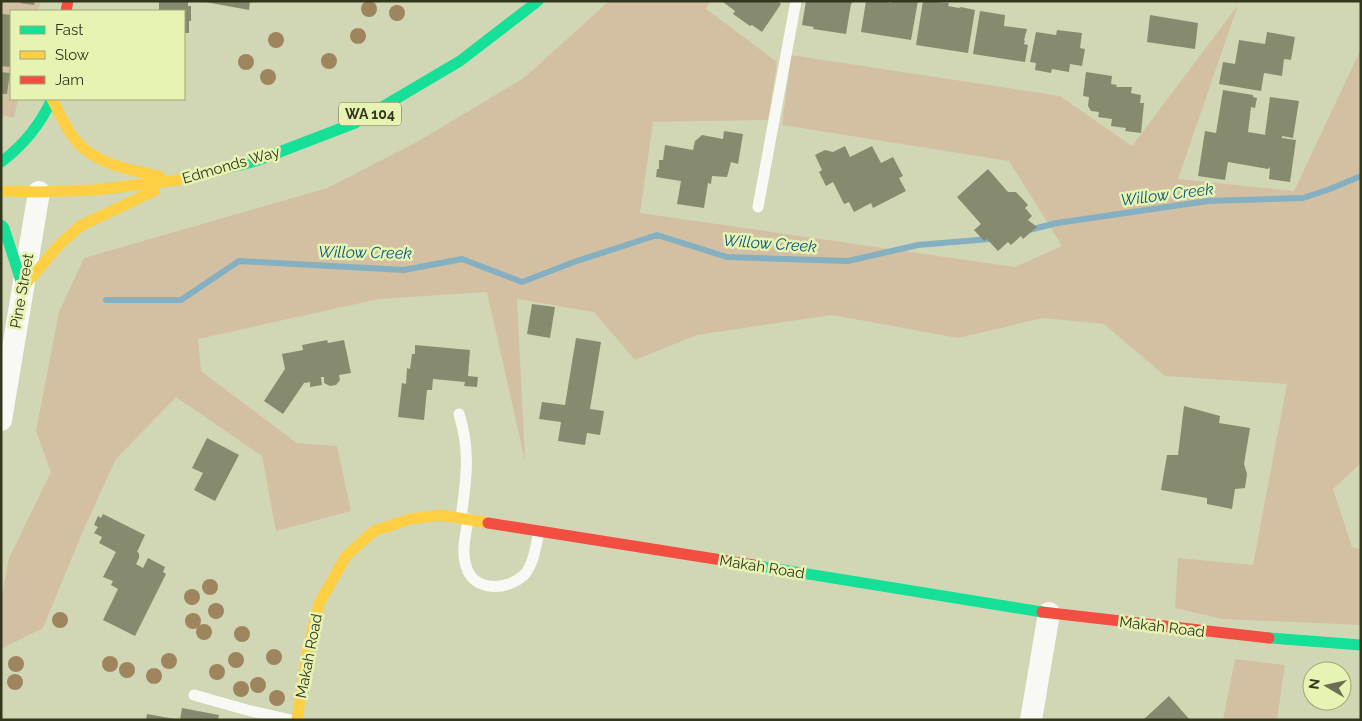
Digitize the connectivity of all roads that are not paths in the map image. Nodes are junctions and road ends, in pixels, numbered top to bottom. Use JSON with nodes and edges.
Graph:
{"nodes":[{"id":1,"x":538,"y":1,"type":"edge"},
{"id":2,"x":796,"y":1,"type":"edge"},
{"id":3,"x":52,"y":100,"type":"edge"},
{"id":4,"x":53,"y":100,"type":"edge"},
{"id":5,"x":1,"y":162,"type":"edge"},
{"id":6,"x":178,"y":180,"type":"junction"},
{"id":7,"x":1,"y":191,"type":"edge"},
{"id":8,"x":39,"y":192,"type":"junction"},
{"id":9,"x":758,"y":207,"type":"dead end"},
{"id":10,"x":1,"y":225,"type":"edge"},
{"id":11,"x":23,"y":287,"type":"junction"},
{"id":12,"x":460,"y":414,"type":"dead end"},
{"id":13,"x":1,"y":420,"type":"edge"},
{"id":14,"x":464,"y":519,"type":"junction"},
{"id":15,"x":539,"y":531,"type":"junction"},
{"id":16,"x":1049,"y":613,"type":"junction"},
{"id":17,"x":1361,"y":645,"type":"edge"},
{"id":18,"x":194,"y":695,"type":"dead end"},
{"id":19,"x":291,"y":720,"type":"edge"},
{"id":20,"x":297,"y":720,"type":"edge"},
{"id":21,"x":1031,"y":720,"type":"edge"}],
"edges":[{"from":1,"to":6,"type":"street","name":"Edmonds Way","number":"WA 104"},
{"from":2,"to":9,"type":"lane"},
{"from":3,"to":5,"type":"street"},
{"from":4,"to":6,"type":"street"},
{"from":6,"to":8,"type":"street","name":"Edmonds Way","number":"WA 104"},
{"from":6,"to":11,"type":"street"},
{"from":7,"to":8,"type":"street","name":"Edmonds Way","number":"WA 104"},
{"from":8,"to":11,"type":"street","name":"Pine Street"},
{"from":10,"to":11,"type":"street"},
{"from":11,"to":13,"type":"street","name":"Pine Street"},
{"from":12,"to":14,"type":"lane"},
{"from":14,"to":15,"type":"street","name":"Makah Road"},
{"from":14,"to":15,"type":"lane"},
{"from":14,"to":20,"type":"street","name":"Makah Road"},
{"from":15,"to":16,"type":"street","name":"Makah Road"},
{"from":16,"to":17,"type":"street","name":"Makah Road"},
{"from":16,"to":21,"type":"street"},
{"from":18,"to":19,"type":"lane"}]}
